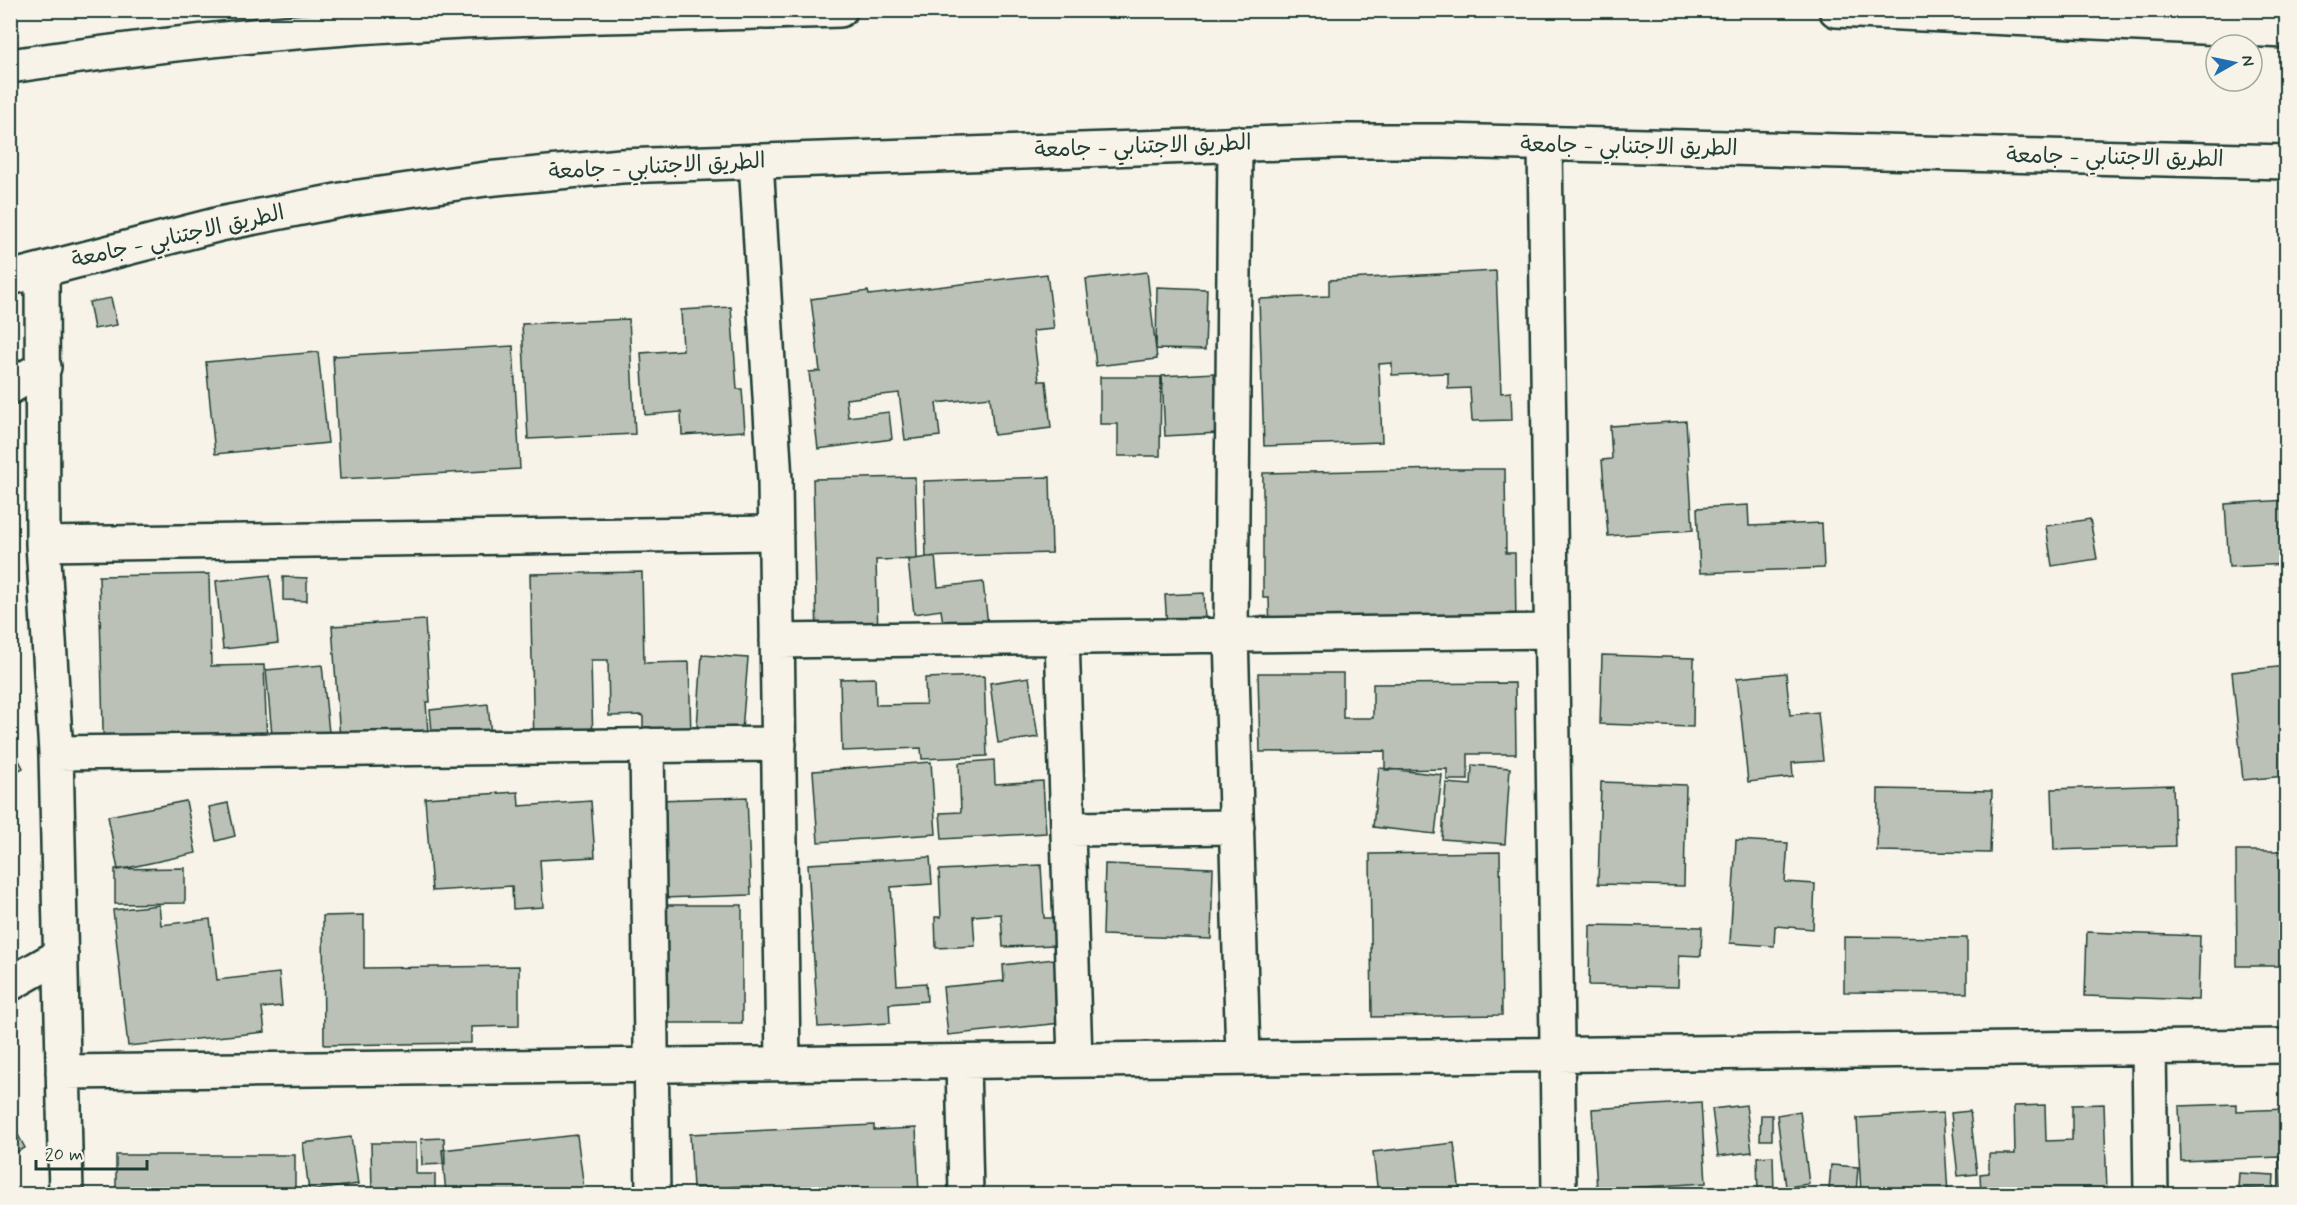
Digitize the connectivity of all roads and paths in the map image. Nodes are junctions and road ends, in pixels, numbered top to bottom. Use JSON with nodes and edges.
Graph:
{"nodes":[{"id":1,"x":840,"y":10,"type":"edge"},
{"id":2,"x":1836,"y":10,"type":"edge"},
{"id":3,"x":2190,"y":19,"type":"edge"},
{"id":4,"x":2286,"y":31,"type":"edge"},
{"id":5,"x":10,"y":66,"type":"edge"},
{"id":6,"x":1235,"y":143,"type":"junction"},
{"id":7,"x":1545,"y":145,"type":"junction"},
{"id":8,"x":756,"y":161,"type":"junction"},
{"id":9,"x":2286,"y":162,"type":"edge"},
{"id":10,"x":42,"y":271,"type":"junction"},
{"id":11,"x":10,"y":278,"type":"edge"},
{"id":12,"x":44,"y":368,"type":"junction"},
{"id":13,"x":10,"y":387,"type":"edge"},
{"id":14,"x":776,"y":533,"type":"junction"},
{"id":15,"x":43,"y":544,"type":"junction"},
{"id":16,"x":1551,"y":631,"type":"junction"},
{"id":17,"x":1231,"y":635,"type":"junction"},
{"id":18,"x":1062,"y":637,"type":"junction"},
{"id":19,"x":777,"y":640,"type":"junction"},
{"id":20,"x":779,"y":744,"type":"junction"},
{"id":21,"x":647,"y":745,"type":"junction"},
{"id":22,"x":56,"y":753,"type":"junction"},
{"id":23,"x":1237,"y":827,"type":"junction"},
{"id":24,"x":1070,"y":829,"type":"junction"},
{"id":25,"x":61,"y":955,"type":"junction"},
{"id":26,"x":10,"y":984,"type":"edge"},
{"id":27,"x":2286,"y":1046,"type":"edge"},
{"id":28,"x":2149,"y":1047,"type":"junction"},
{"id":29,"x":1557,"y":1054,"type":"junction"},
{"id":30,"x":1243,"y":1058,"type":"junction"},
{"id":31,"x":1075,"y":1060,"type":"junction"},
{"id":32,"x":963,"y":1062,"type":"junction"},
{"id":33,"x":783,"y":1064,"type":"junction"},
{"id":34,"x":651,"y":1065,"type":"junction"},
{"id":35,"x":63,"y":1072,"type":"junction"},
{"id":36,"x":66,"y":1194,"type":"edge"},
{"id":37,"x":653,"y":1194,"type":"edge"},
{"id":38,"x":966,"y":1194,"type":"edge"},
{"id":39,"x":1559,"y":1194,"type":"edge"},
{"id":40,"x":2151,"y":1194,"type":"edge"}],
"edges":[{"from":1,"to":5,"type":"street"},
{"from":2,"to":3,"type":"street"},
{"from":3,"to":4,"type":"street"},
{"from":6,"to":7,"type":"street","name":"الطريق الاجتنابي - جامعة"},
{"from":6,"to":8,"type":"street","name":"الطريق الاجتنابي - جامعة"},
{"from":6,"to":17,"type":"street"},
{"from":7,"to":9,"type":"street","name":"الطريق الاجتنابي - جامعة"},
{"from":7,"to":16,"type":"street"},
{"from":8,"to":10,"type":"street","name":"الطريق الاجتنابي - جامعة"},
{"from":8,"to":14,"type":"street"},
{"from":10,"to":11,"type":"street","name":"الطريق الاجتنابي - جامعة"},
{"from":10,"to":12,"type":"street"},
{"from":12,"to":13,"type":"street"},
{"from":12,"to":15,"type":"street"},
{"from":14,"to":15,"type":"street"},
{"from":14,"to":19,"type":"street"},
{"from":15,"to":22,"type":"street"},
{"from":16,"to":17,"type":"street"},
{"from":16,"to":29,"type":"street"},
{"from":17,"to":18,"type":"street"},
{"from":17,"to":23,"type":"street"},
{"from":18,"to":19,"type":"street"},
{"from":18,"to":24,"type":"street"},
{"from":19,"to":20,"type":"street"},
{"from":20,"to":21,"type":"street"},
{"from":20,"to":33,"type":"street"},
{"from":21,"to":22,"type":"street"},
{"from":21,"to":34,"type":"street"},
{"from":22,"to":25,"type":"street"},
{"from":23,"to":24,"type":"street"},
{"from":23,"to":30,"type":"street"},
{"from":24,"to":31,"type":"street"},
{"from":25,"to":26,"type":"street"},
{"from":25,"to":35,"type":"street"},
{"from":27,"to":28,"type":"street"},
{"from":28,"to":29,"type":"street"},
{"from":28,"to":40,"type":"street"},
{"from":29,"to":30,"type":"street"},
{"from":29,"to":39,"type":"street"},
{"from":30,"to":31,"type":"street"},
{"from":31,"to":32,"type":"street"},
{"from":32,"to":33,"type":"street"},
{"from":32,"to":38,"type":"street"},
{"from":33,"to":34,"type":"street"},
{"from":34,"to":35,"type":"street"},
{"from":34,"to":37,"type":"street"},
{"from":35,"to":36,"type":"street"}]}
